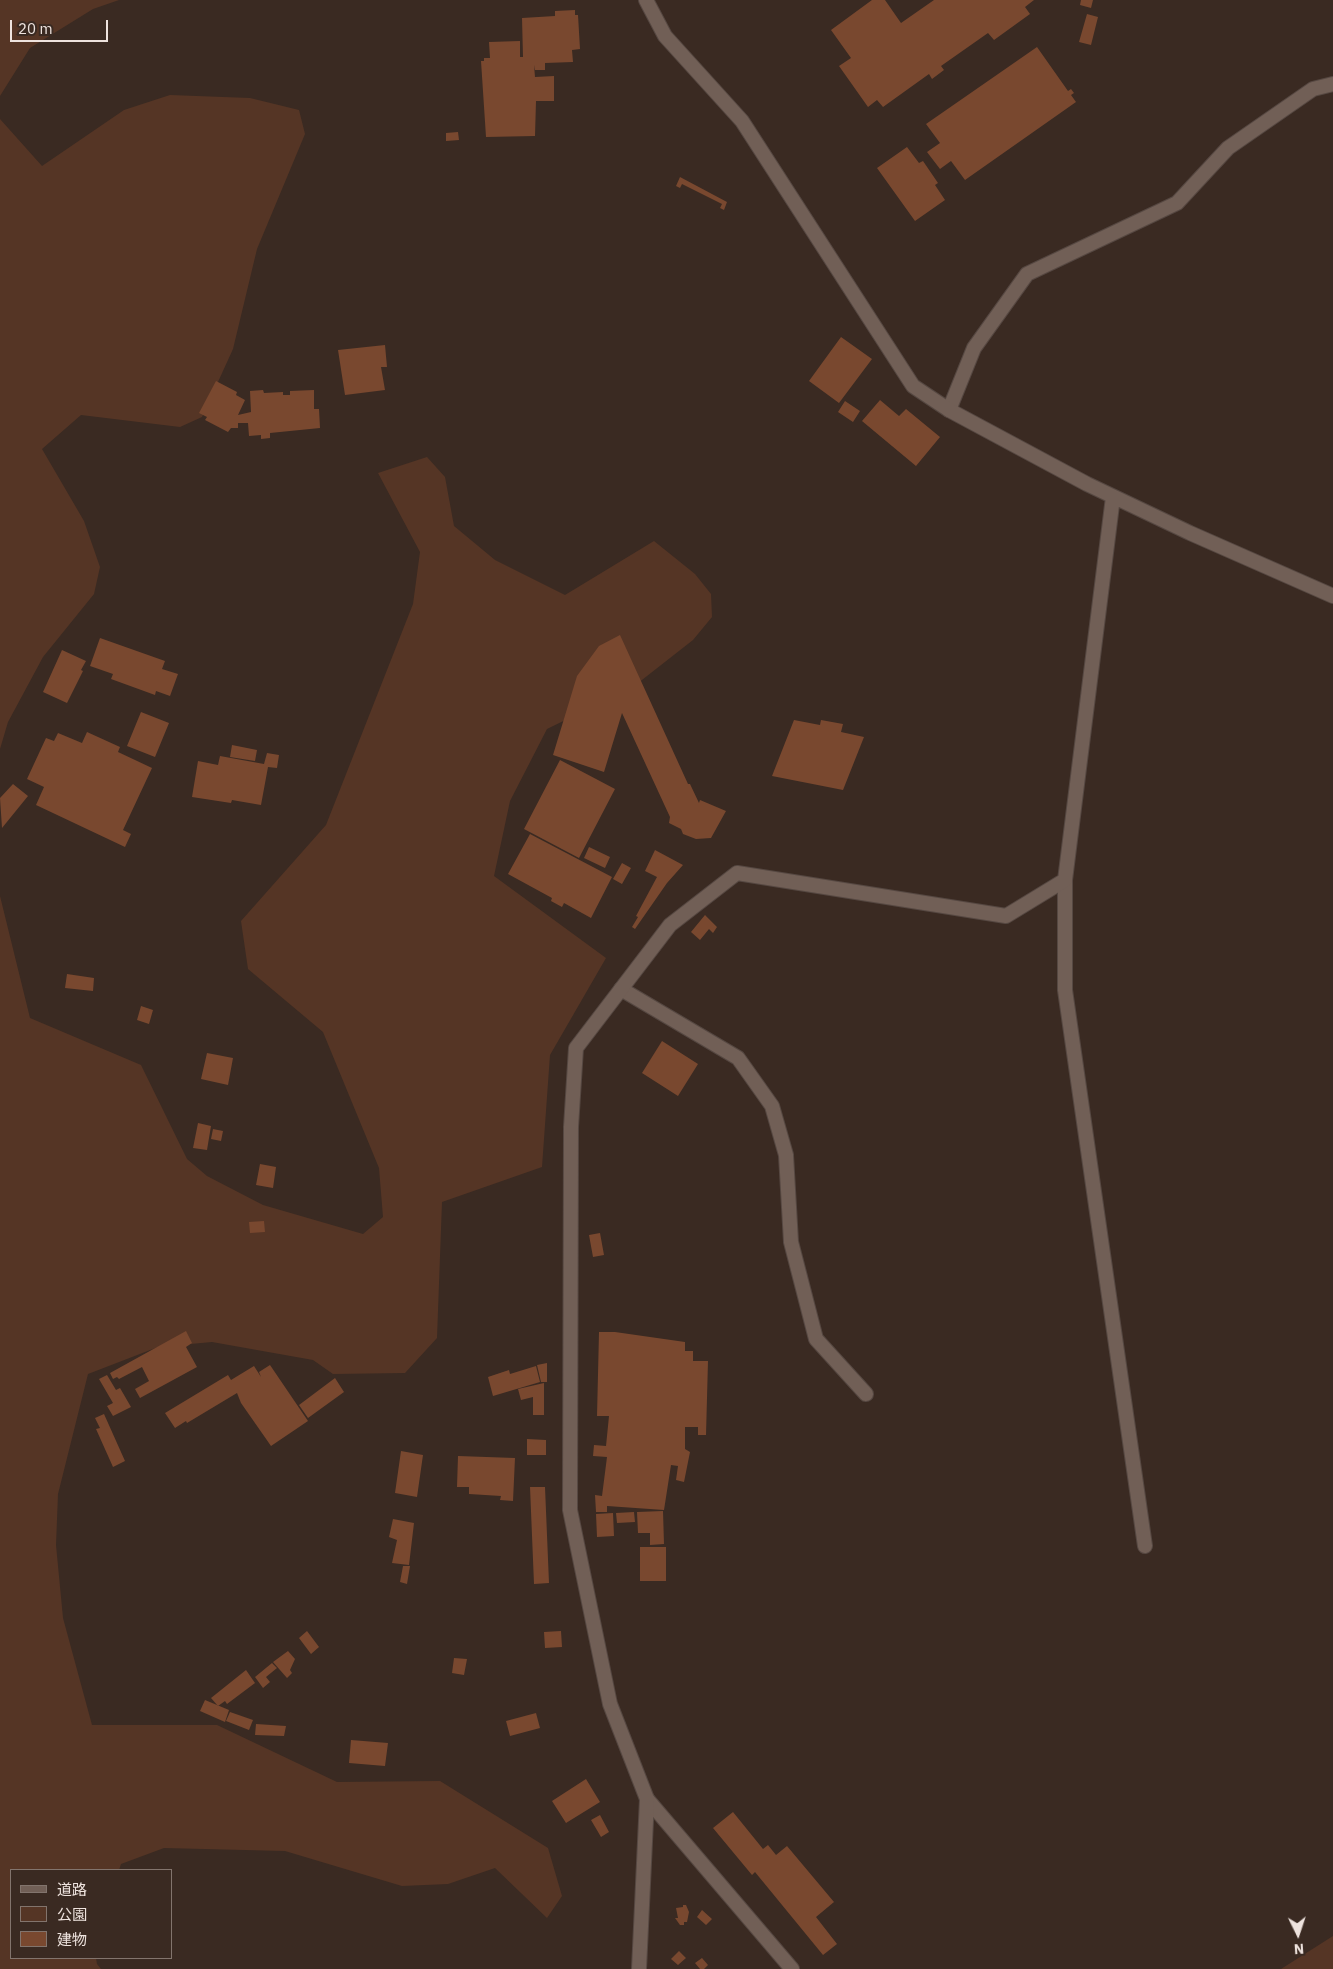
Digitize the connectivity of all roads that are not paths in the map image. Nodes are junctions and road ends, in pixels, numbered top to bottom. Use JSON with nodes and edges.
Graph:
{"nodes":[{"id":1,"x":646,"y":0,"type":"edge"},
{"id":2,"x":1333,"y":84,"type":"edge"},
{"id":3,"x":949,"y":410,"type":"junction"},
{"id":4,"x":1113,"y":496,"type":"junction"},
{"id":5,"x":1333,"y":596,"type":"edge"},
{"id":6,"x":1065,"y":880,"type":"junction"},
{"id":7,"x":621,"y":989,"type":"junction"},
{"id":8,"x":866,"y":1394,"type":"dead end"},
{"id":9,"x":1145,"y":1546,"type":"dead end"},
{"id":10,"x":647,"y":1799,"type":"junction"},
{"id":11,"x":639,"y":1969,"type":"edge"},
{"id":12,"x":792,"y":1969,"type":"edge"}],
"edges":[{"from":1,"to":3,"type":"street"},
{"from":2,"to":3,"type":"street"},
{"from":3,"to":4,"type":"street"},
{"from":4,"to":5,"type":"street"},
{"from":4,"to":6,"type":"street"},
{"from":6,"to":7,"type":"street"},
{"from":6,"to":9,"type":"street"},
{"from":7,"to":8,"type":"street"},
{"from":7,"to":10,"type":"street"},
{"from":10,"to":11,"type":"street"},
{"from":10,"to":12,"type":"street"}]}
